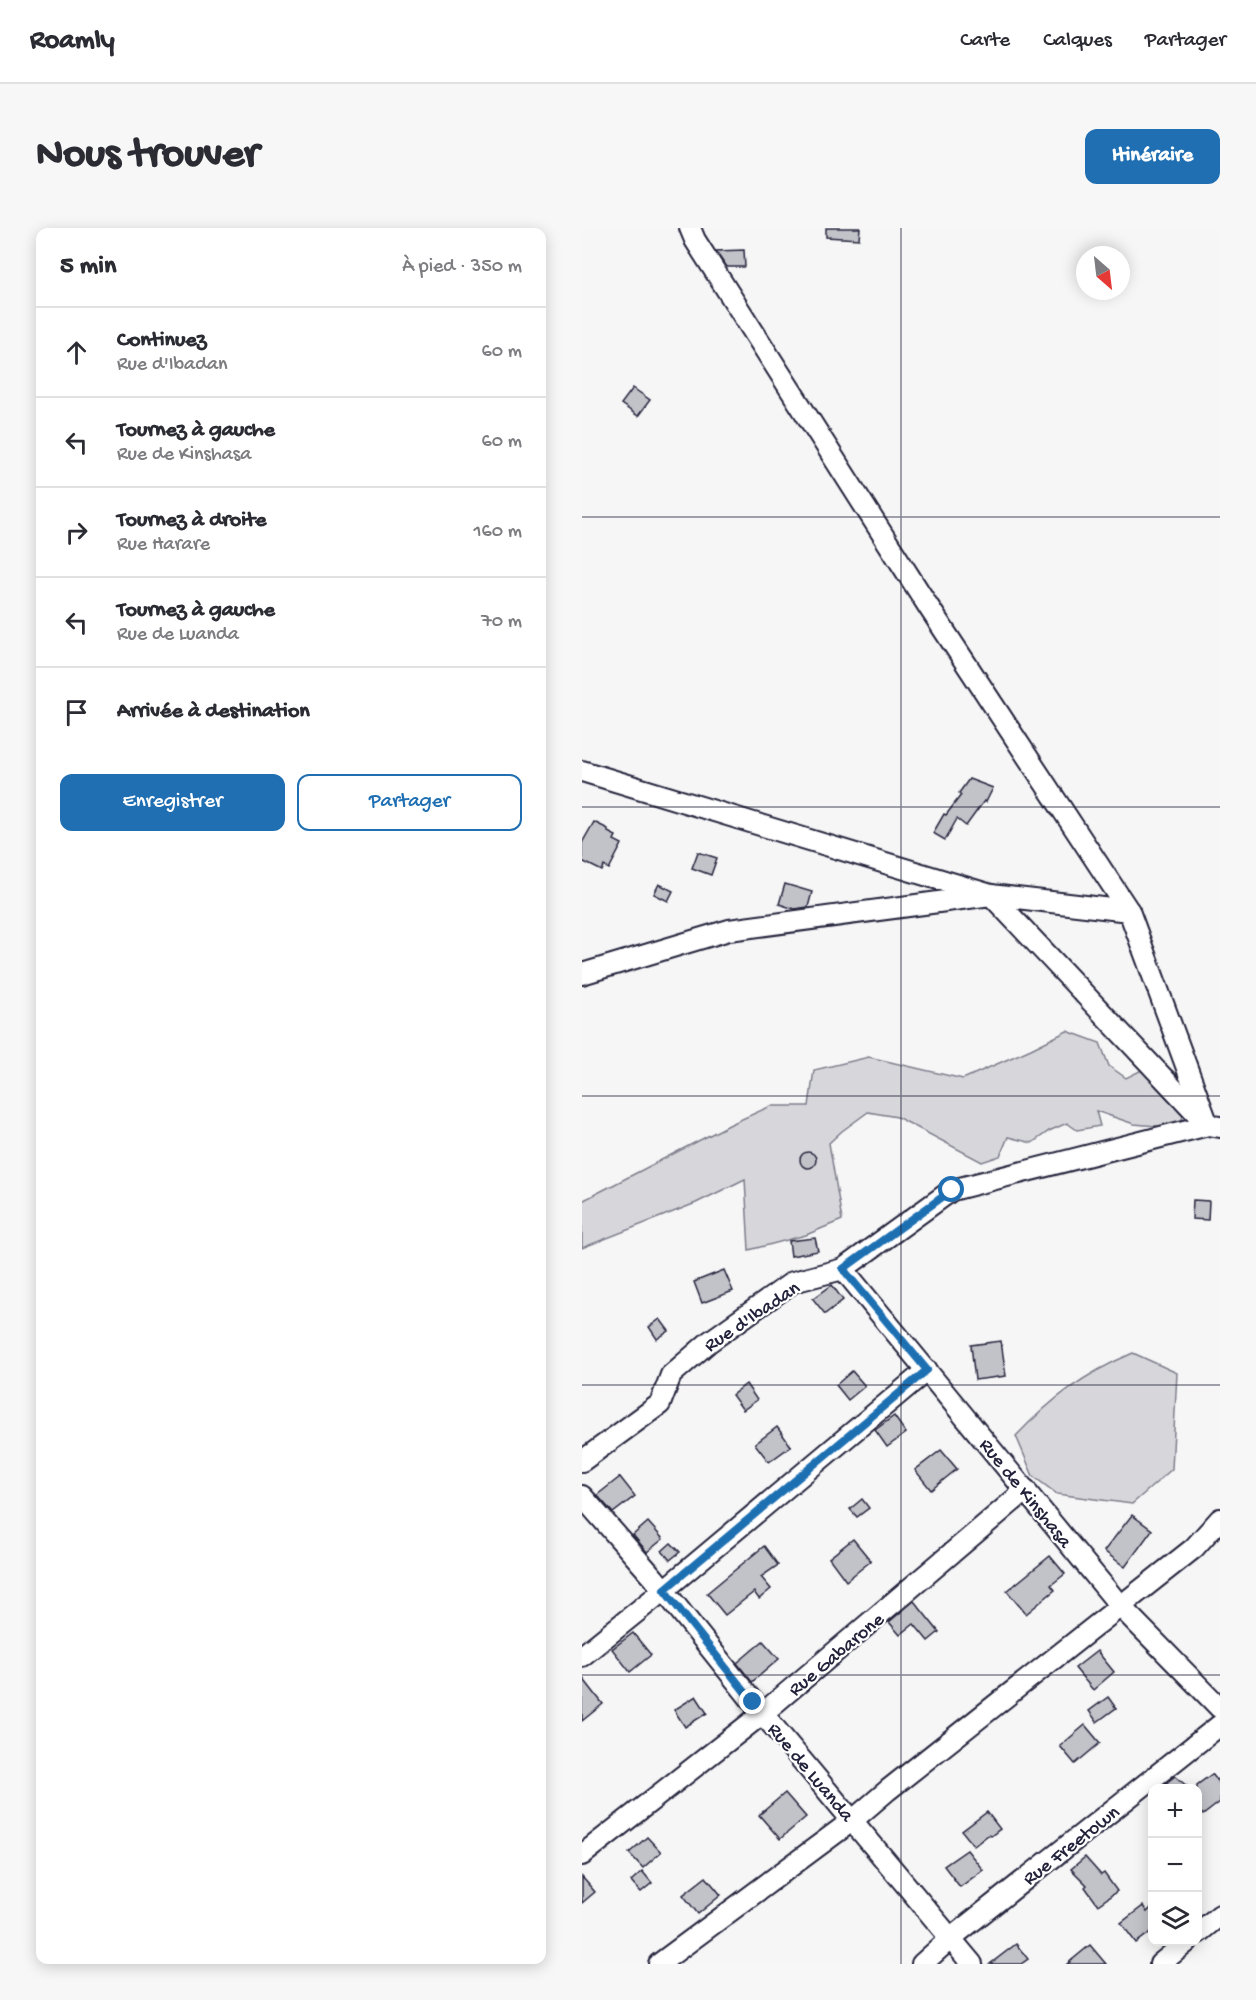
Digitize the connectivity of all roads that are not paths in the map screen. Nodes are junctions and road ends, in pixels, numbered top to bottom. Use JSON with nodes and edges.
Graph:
{"nodes":[{"id":1,"x":690,"y":228,"type":"edge"},
{"id":2,"x":582,"y":771,"type":"edge"},
{"id":3,"x":991,"y":896,"type":"junction"},
{"id":4,"x":1129,"y":911,"type":"junction"},
{"id":5,"x":582,"y":974,"type":"edge"},
{"id":6,"x":1216,"y":1122,"type":"edge"},
{"id":7,"x":843,"y":1269,"type":"junction"},
{"id":8,"x":927,"y":1370,"type":"junction"},
{"id":9,"x":582,"y":1461,"type":"edge"},
{"id":10,"x":1026,"y":1490,"type":"junction"},
{"id":11,"x":582,"y":1496,"type":"edge"},
{"id":12,"x":1220,"y":1519,"type":"edge"},
{"id":13,"x":664,"y":1590,"type":"junction"},
{"id":14,"x":1121,"y":1607,"type":"junction"},
{"id":15,"x":582,"y":1656,"type":"edge"},
{"id":16,"x":1220,"y":1708,"type":"edge"},
{"id":17,"x":762,"y":1714,"type":"junction"},
{"id":18,"x":1220,"y":1725,"type":"edge"},
{"id":19,"x":853,"y":1820,"type":"junction"},
{"id":20,"x":582,"y":1855,"type":"edge"},
{"id":21,"x":1220,"y":1915,"type":"edge"},
{"id":22,"x":1202,"y":1929,"type":"edge"},
{"id":23,"x":951,"y":1938,"type":"junction"},
{"id":24,"x":1181,"y":1946,"type":"edge"},
{"id":25,"x":660,"y":1964,"type":"edge"},
{"id":26,"x":922,"y":1964,"type":"edge"},
{"id":27,"x":972,"y":1964,"type":"edge"},
{"id":28,"x":1160,"y":1964,"type":"edge"}],
"edges":[{"from":1,"to":4,"type":"street"},
{"from":2,"to":3,"type":"street"},
{"from":3,"to":4,"type":"street"},
{"from":3,"to":5,"type":"street"},
{"from":3,"to":6,"type":"street"},
{"from":4,"to":6,"type":"street"},
{"from":6,"to":7,"type":"street","name":"Rue d'Ibadan"},
{"from":7,"to":8,"type":"street","name":"Rue de Kinshasa"},
{"from":7,"to":9,"type":"street","name":"Rue d'Ibadan"},
{"from":8,"to":10,"type":"street","name":"Rue de Kinshasa"},
{"from":8,"to":13,"type":"street"},
{"from":10,"to":14,"type":"street","name":"Rue de Kinshasa"},
{"from":10,"to":17,"type":"street","name":"Rue Gabarone"},
{"from":11,"to":13,"type":"street","name":"Rue de Luanda"},
{"from":12,"to":14,"type":"street"},
{"from":13,"to":15,"type":"street"},
{"from":13,"to":17,"type":"street","name":"Rue de Luanda"},
{"from":14,"to":16,"type":"street","name":"Rue de Kinshasa"},
{"from":14,"to":19,"type":"street"},
{"from":17,"to":19,"type":"street","name":"Rue de Luanda"},
{"from":17,"to":20,"type":"street","name":"Rue Gabarone"},
{"from":18,"to":23,"type":"street","name":"Rue Freetown"},
{"from":19,"to":23,"type":"street","name":"Rue de Luanda"},
{"from":19,"to":25,"type":"street"},
{"from":21,"to":22,"type":"street"},
{"from":23,"to":26,"type":"street","name":"Rue Freetown"},
{"from":23,"to":27,"type":"street","name":"Rue de Luanda"},
{"from":24,"to":28,"type":"street"}]}
